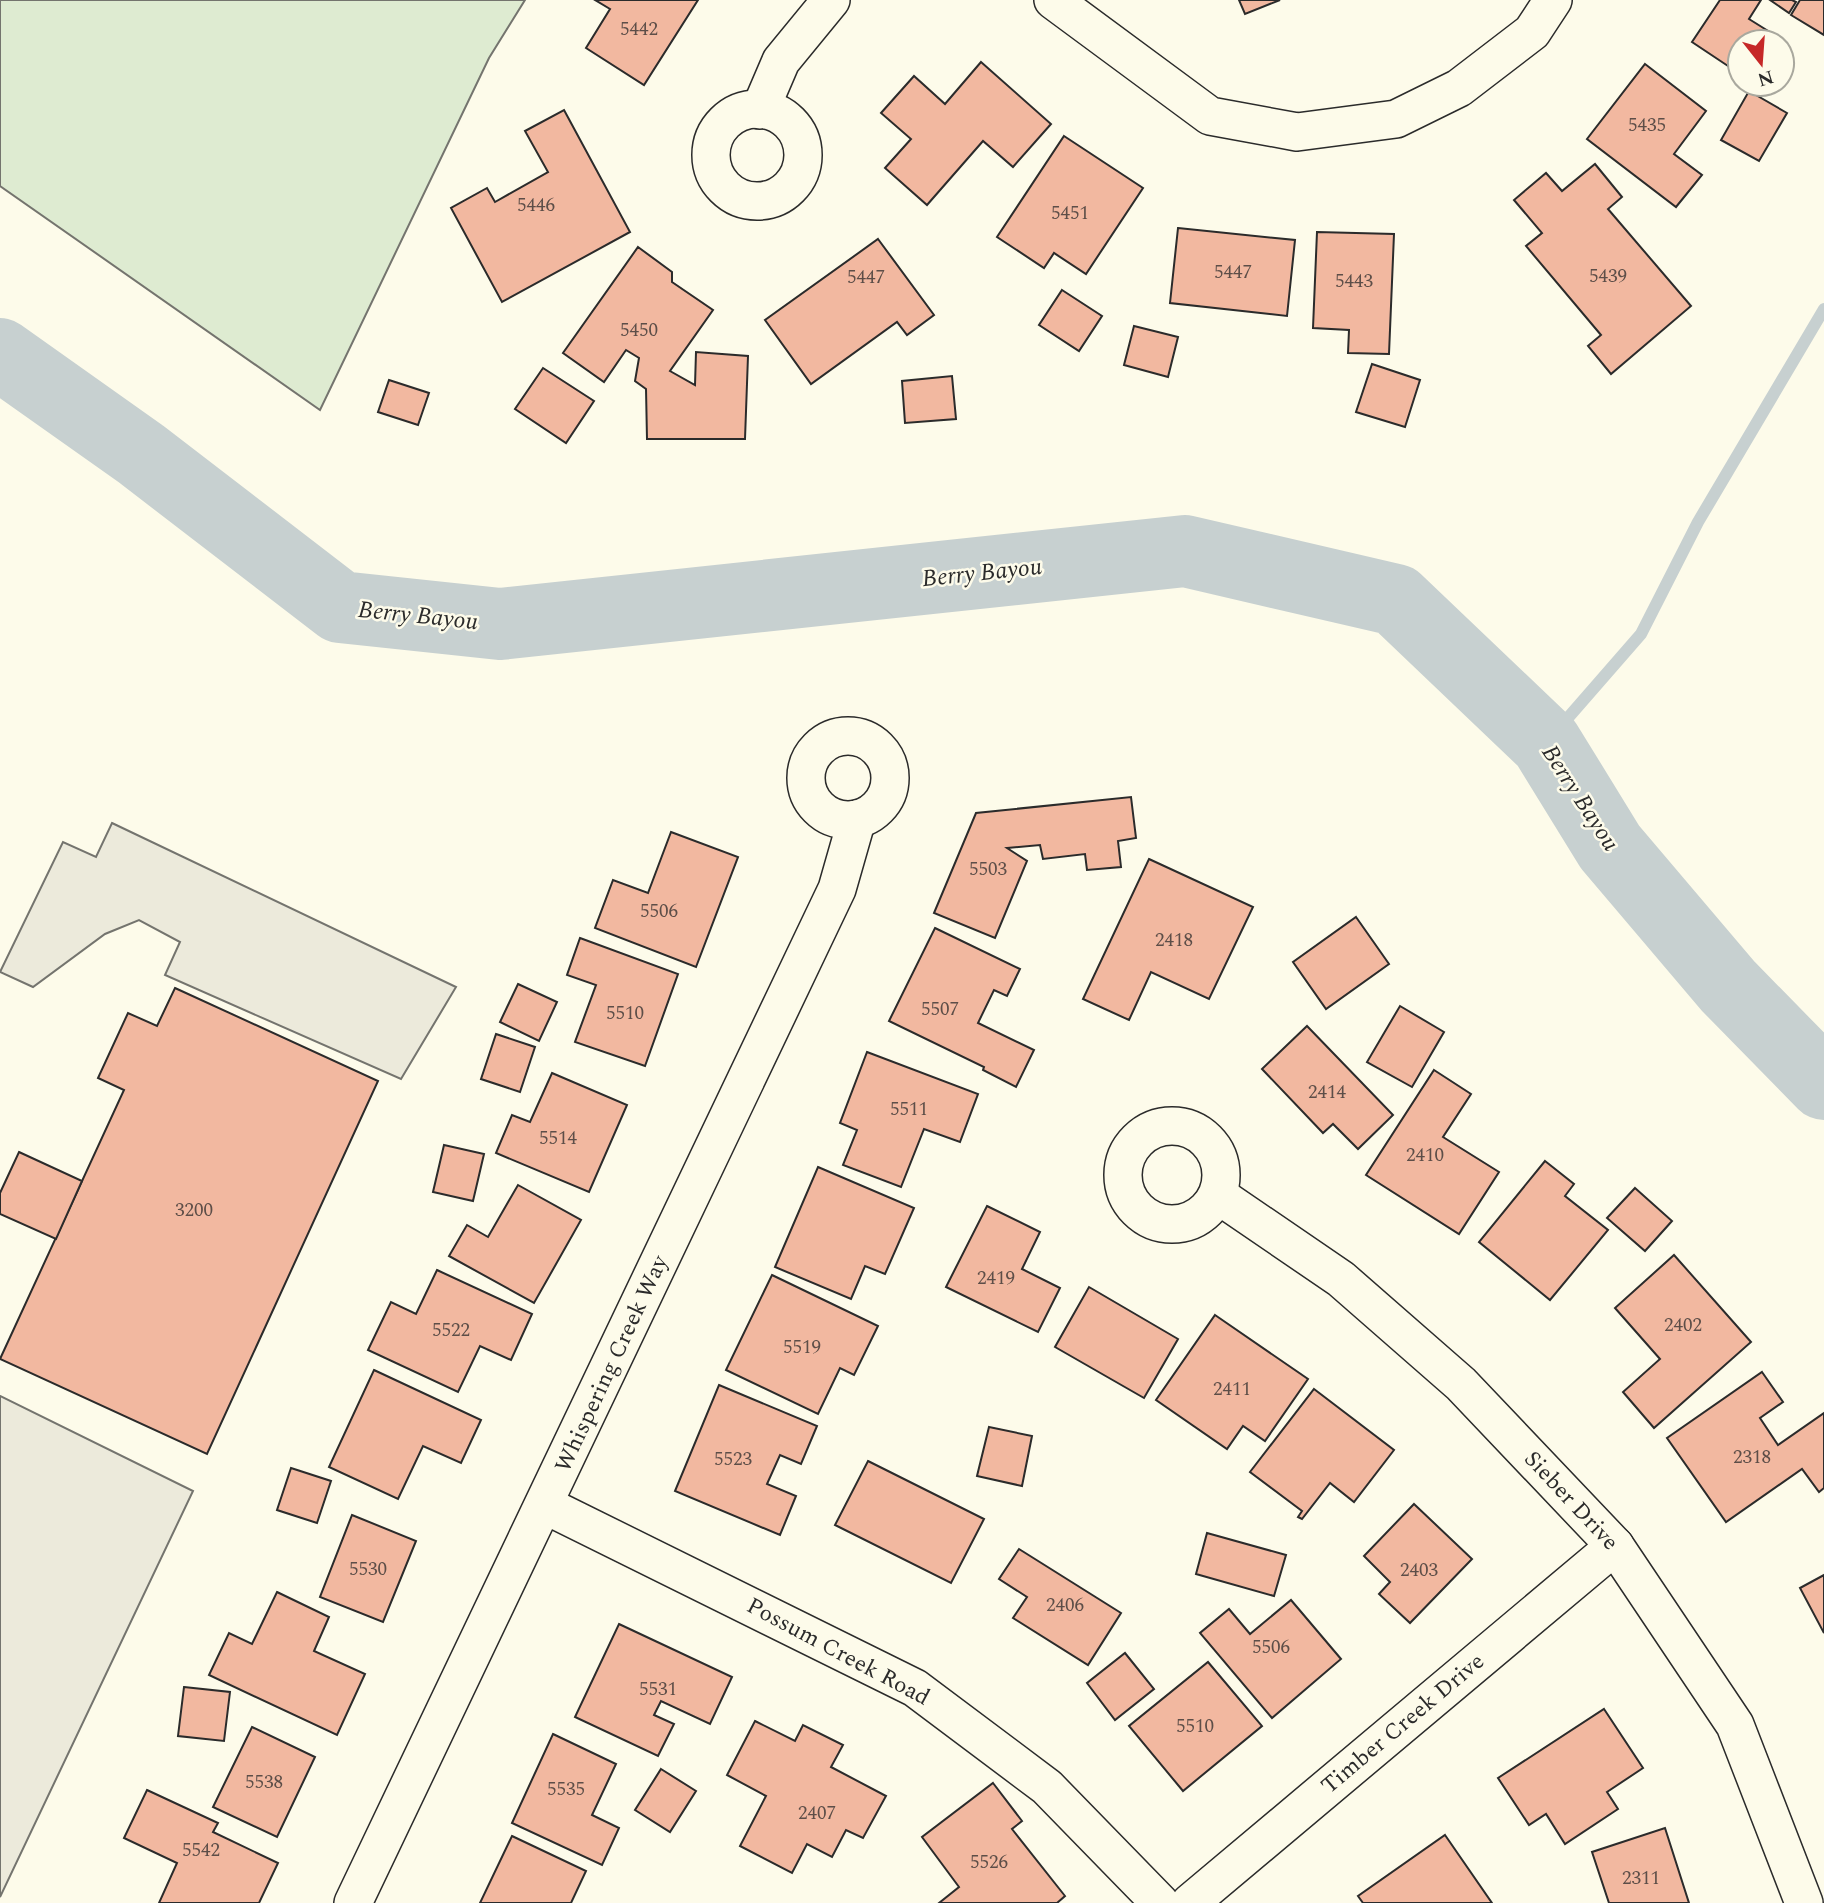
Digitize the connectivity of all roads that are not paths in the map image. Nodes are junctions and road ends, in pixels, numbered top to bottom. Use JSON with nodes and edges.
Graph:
{"nodes":[{"id":1,"x":831,"y":0,"type":"edge"},
{"id":2,"x":1053,"y":0,"type":"edge"},
{"id":3,"x":1553,"y":0,"type":"edge"},
{"id":4,"x":760,"y":110,"type":"dead end"},
{"id":5,"x":857,"y":819,"type":"dead end"},
{"id":6,"x":1218,"y":1195,"type":"dead end"},
{"id":7,"x":545,"y":1506,"type":"junction"},
{"id":8,"x":1615,"y":1546,"type":"junction"},
{"id":9,"x":353,"y":1903,"type":"edge"},
{"id":10,"x":1160,"y":1903,"type":"edge"},
{"id":11,"x":1190,"y":1903,"type":"edge"},
{"id":12,"x":1804,"y":1903,"type":"edge"}],
"edges":[{"from":1,"to":4,"type":"street"},
{"from":2,"to":3,"type":"street"},
{"from":5,"to":7,"type":"street","name":"Whispering Creek Way"},
{"from":6,"to":8,"type":"street","name":"Sieber Drive"},
{"from":7,"to":9,"type":"street","name":"Whispering Creek Way"},
{"from":7,"to":10,"type":"street","name":"Possum Creek Road"},
{"from":8,"to":11,"type":"street","name":"Timber Creek Drive"},
{"from":8,"to":12,"type":"street","name":"Sieber Drive"}]}
